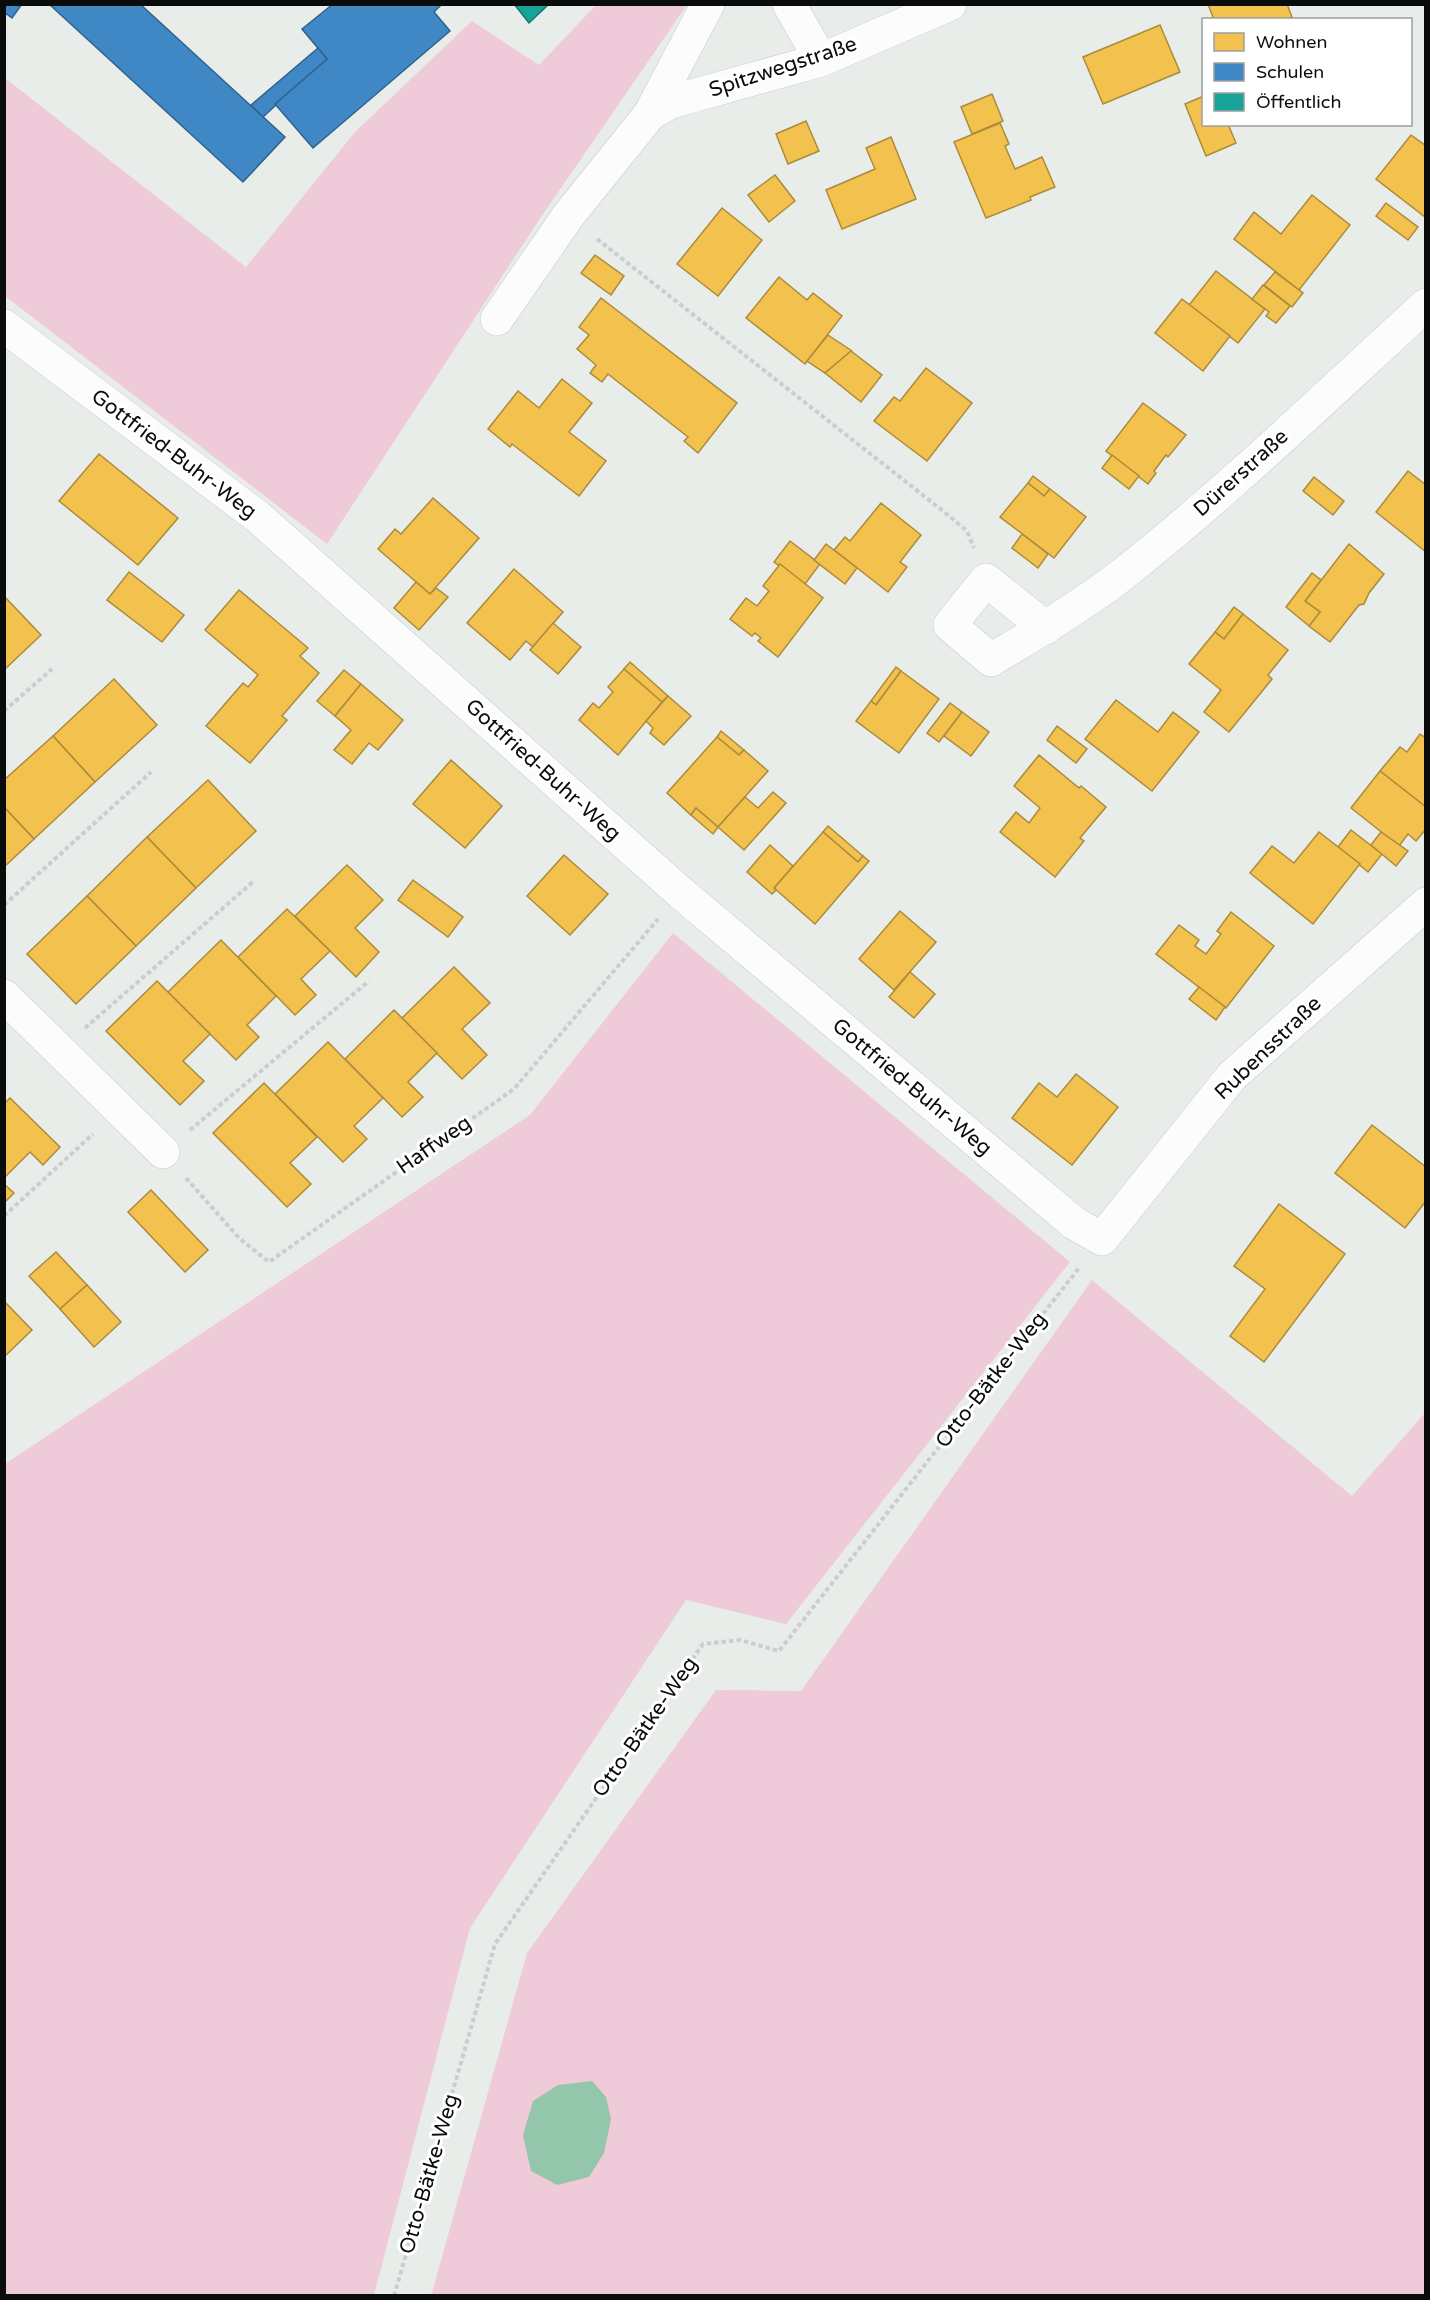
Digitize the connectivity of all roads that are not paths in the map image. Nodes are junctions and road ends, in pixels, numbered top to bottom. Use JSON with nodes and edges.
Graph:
{"nodes":[{"id":1,"x":708,"y":4,"type":"edge"},
{"id":2,"x":789,"y":4,"type":"edge"},
{"id":3,"x":950,"y":4,"type":"edge"},
{"id":4,"x":821,"y":60,"type":"junction"},
{"id":5,"x":650,"y":114,"type":"junction"},
{"id":6,"x":1425,"y":305,"type":"edge"},
{"id":7,"x":497,"y":319,"type":"dead end"},
{"id":8,"x":4,"y":326,"type":"edge"},
{"id":9,"x":1046,"y":628,"type":"junction"},
{"id":10,"x":1425,"y":904,"type":"edge"},
{"id":11,"x":4,"y":996,"type":"edge"},
{"id":12,"x":163,"y":1152,"type":"road end"},
{"id":13,"x":1088,"y":1231,"type":"joint"}],
"edges":[{"from":1,"to":5,"type":"street","name":"Spitzwegstraße"},
{"from":2,"to":4,"type":"street"},
{"from":3,"to":4,"type":"street","name":"Spitzwegstraße"},
{"from":4,"to":5,"type":"street","name":"Spitzwegstraße"},
{"from":5,"to":7,"type":"street","name":"Spitzwegstraße"},
{"from":6,"to":9,"type":"street","name":"Dürerstraße"},
{"from":8,"to":13,"type":"street","name":"Gottfried-Buhr-Weg"},
{"from":9,"to":9,"type":"street","name":"Dürerstraße"},
{"from":10,"to":13,"type":"street","name":"Rubensstraße"},
{"from":11,"to":12,"type":"street"}]}
